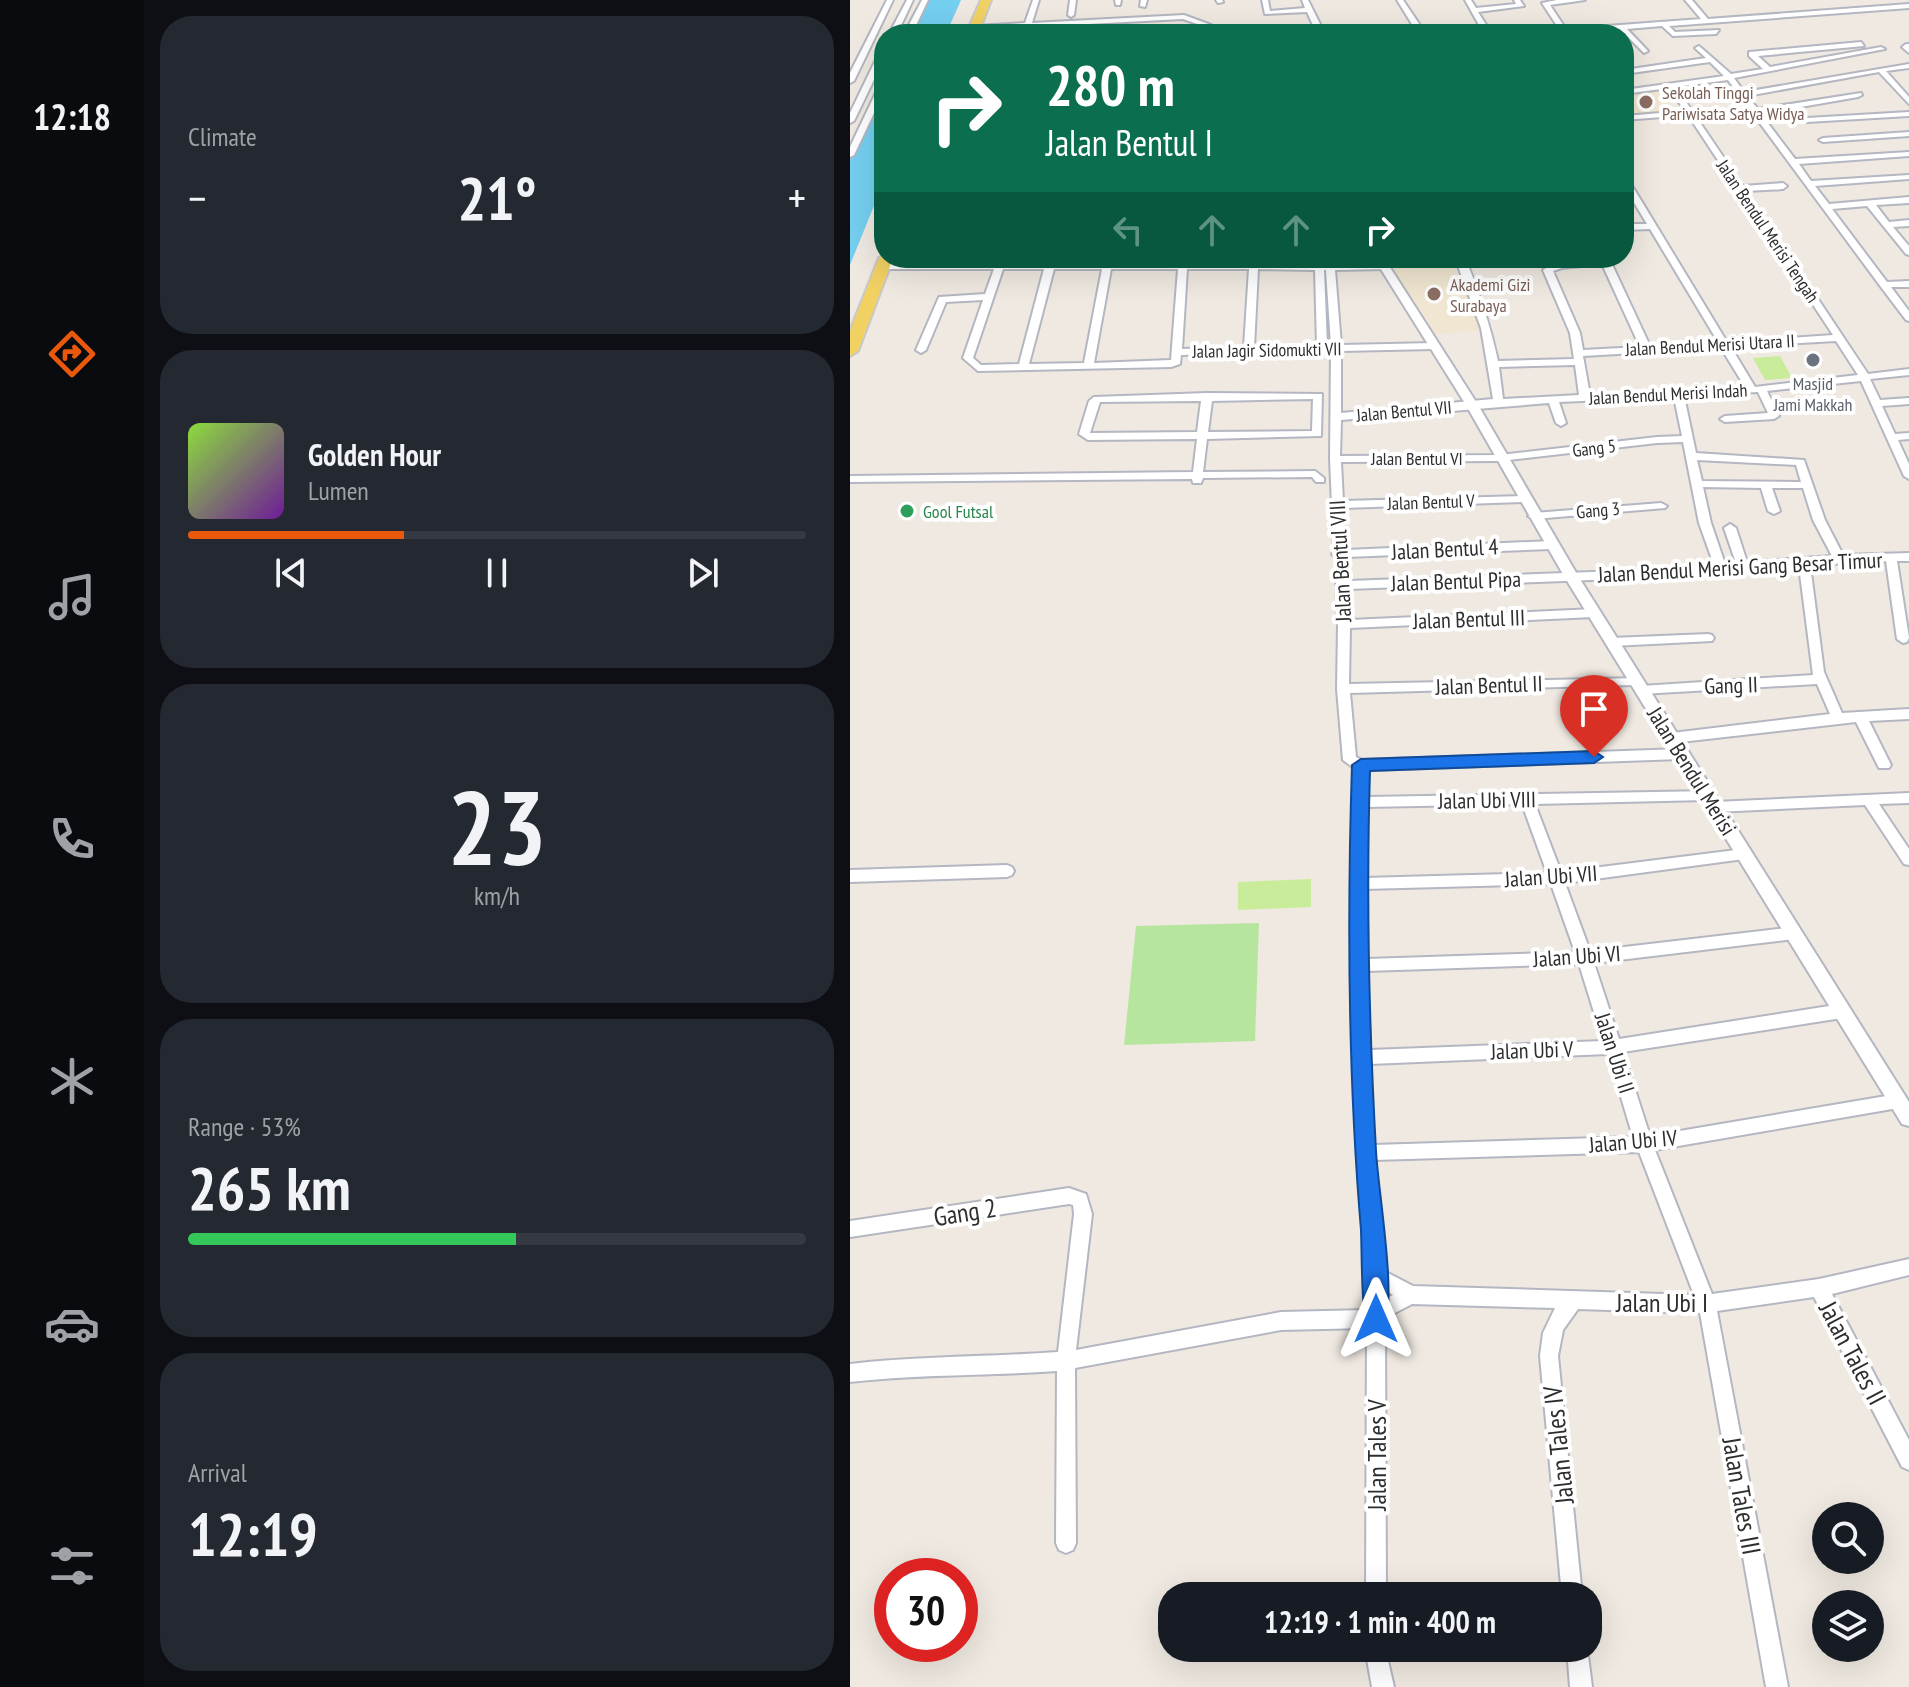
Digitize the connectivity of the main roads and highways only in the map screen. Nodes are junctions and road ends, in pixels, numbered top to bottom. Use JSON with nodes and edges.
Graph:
{"nodes":[{"id":1,"x":986,"y":0,"type":"edge"},
{"id":2,"x":977,"y":24,"type":"edge"},
{"id":3,"x":883,"y":268,"type":"edge"},
{"id":4,"x":850,"y":351,"type":"edge"}],
"edges":[{"from":1,"to":2,"type":"main road"},
{"from":3,"to":4,"type":"main road"}]}
